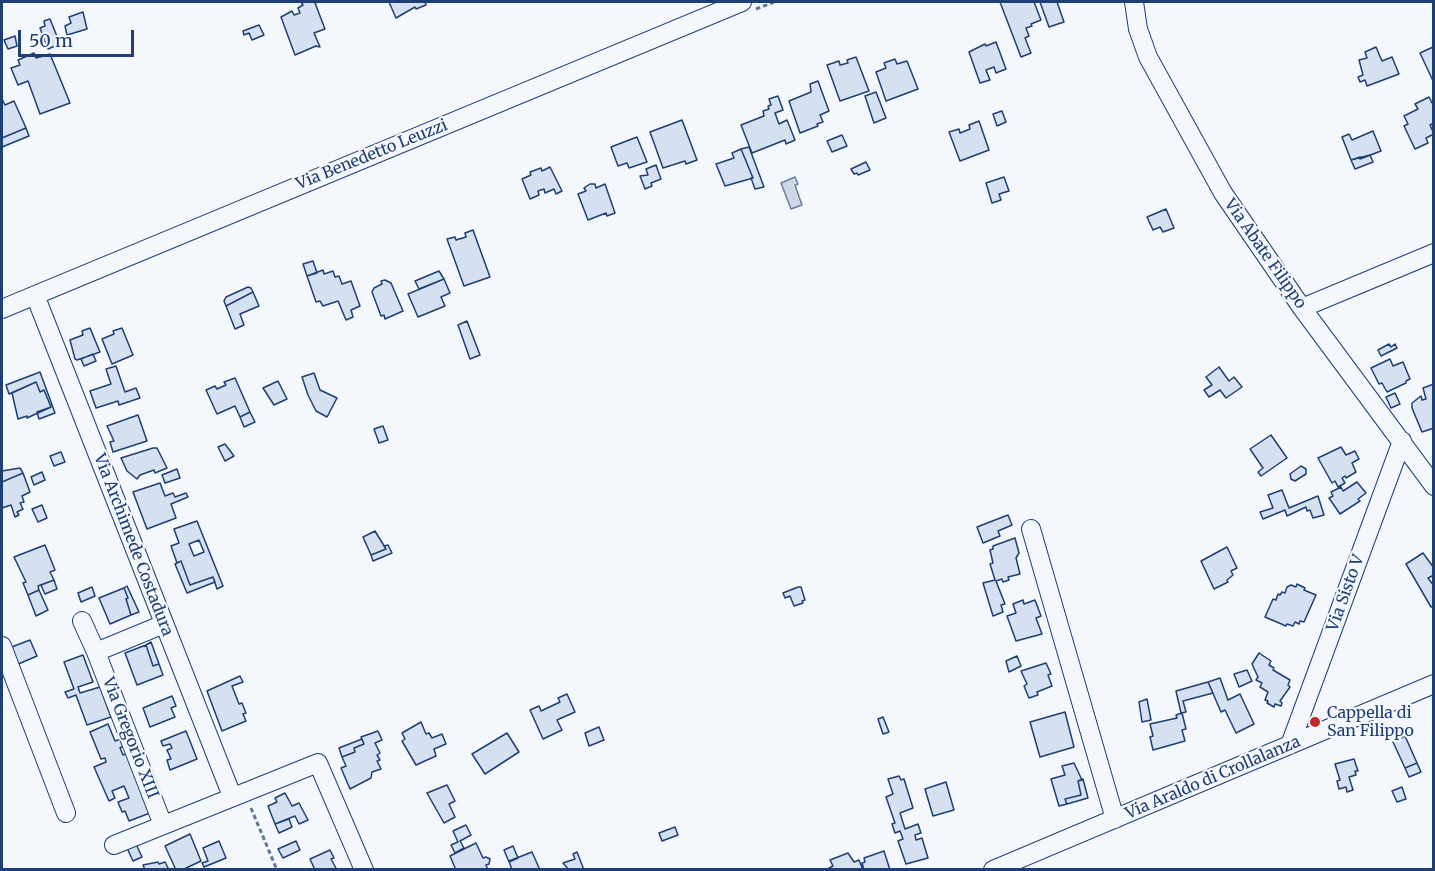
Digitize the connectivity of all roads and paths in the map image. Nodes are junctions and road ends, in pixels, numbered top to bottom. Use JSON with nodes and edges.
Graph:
{"nodes":[{"id":1,"x":742,"y":2,"type":"edge"},
{"id":2,"x":1134,"y":2,"type":"edge"},
{"id":3,"x":1434,"y":253,"type":"edge"},
{"id":4,"x":35,"y":294,"type":"junction"},
{"id":5,"x":1302,"y":308,"type":"junction"},
{"id":6,"x":2,"y":309,"type":"edge"},
{"id":7,"x":1402,"y":441,"type":"junction"},
{"id":8,"x":1434,"y":486,"type":"edge"},
{"id":9,"x":1031,"y":529,"type":"dead end"},
{"id":10,"x":82,"y":621,"type":"dead end"},
{"id":11,"x":164,"y":624,"type":"junction"},
{"id":12,"x":2,"y":646,"type":"edge"},
{"id":13,"x":96,"y":652,"type":"junction"},
{"id":14,"x":1434,"y":684,"type":"edge"},
{"id":15,"x":1290,"y":745,"type":"junction"},
{"id":16,"x":238,"y":794,"type":"junction"},
{"id":17,"x":66,"y":813,"type":"dead end"},
{"id":18,"x":1115,"y":819,"type":"junction"},
{"id":19,"x":163,"y":825,"type":"junction"},
{"id":20,"x":114,"y":845,"type":"dead end"},
{"id":21,"x":277,"y":870,"type":"edge"},
{"id":22,"x":364,"y":870,"type":"edge"},
{"id":23,"x":993,"y":870,"type":"edge"}],
"edges":[{"from":1,"to":4,"type":"street","name":"Via Benedetto Leuzzi"},
{"from":2,"to":5,"type":"street","name":"Via Abate Filippo"},
{"from":3,"to":5,"type":"street"},
{"from":4,"to":6,"type":"street","name":"Via Benedetto Leuzzi"},
{"from":4,"to":11,"type":"street","name":"Via Archimede Costadura"},
{"from":5,"to":7,"type":"street","name":"Via Abate Filippo"},
{"from":7,"to":8,"type":"street","name":"Via Abate Filippo"},
{"from":7,"to":15,"type":"street","name":"Via Sisto V"},
{"from":9,"to":18,"type":"street"},
{"from":10,"to":13,"type":"street","name":"Via Gregorio XIII"},
{"from":11,"to":13,"type":"street"},
{"from":11,"to":16,"type":"street","name":"Via Archimede Costadura"},
{"from":12,"to":17,"type":"street"},
{"from":13,"to":19,"type":"street","name":"Via Gregorio XIII"},
{"from":14,"to":15,"type":"street","name":"Via Araldo di Crollalanza"},
{"from":15,"to":18,"type":"street","name":"Via Araldo di Crollalanza"},
{"from":16,"to":19,"type":"street"},
{"from":16,"to":21,"type":"path"},
{"from":16,"to":22,"type":"street"},
{"from":18,"to":23,"type":"street","name":"Via Araldo di Crollalanza"},
{"from":19,"to":20,"type":"street"}]}
